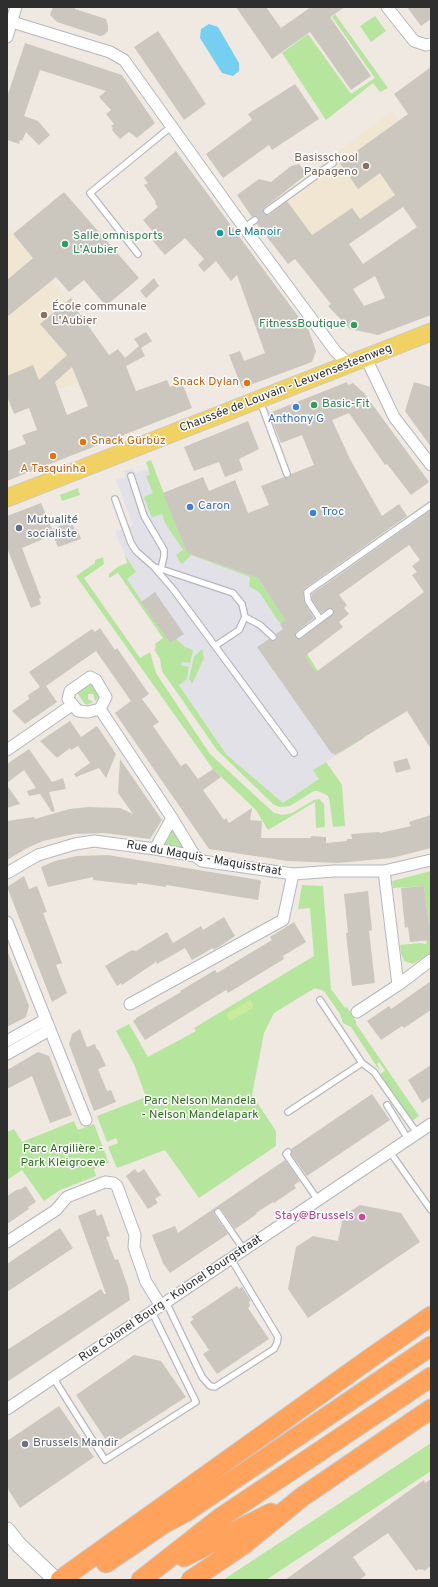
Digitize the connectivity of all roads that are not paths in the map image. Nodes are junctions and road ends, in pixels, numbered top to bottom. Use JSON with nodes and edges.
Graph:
{"nodes":[{"id":1,"x":16,"y":7,"type":"edge"},
{"id":2,"x":387,"y":7,"type":"edge"},
{"id":3,"x":12,"y":22,"type":"junction"},
{"id":4,"x":7,"y":36,"type":"edge"},
{"id":5,"x":431,"y":44,"type":"edge"},
{"id":6,"x":172,"y":126,"type":"junction"},
{"id":7,"x":333,"y":163,"type":"dead end"},
{"id":8,"x":267,"y":211,"type":"dead end"},
{"id":9,"x":255,"y":220,"type":"dead end"},
{"id":10,"x":245,"y":227,"type":"junction"},
{"id":11,"x":138,"y":254,"type":"dead end"},
{"id":12,"x":431,"y":332,"type":"edge"},
{"id":13,"x":366,"y":358,"type":"junction"},
{"id":14,"x":349,"y":364,"type":"junction"},
{"id":15,"x":259,"y":399,"type":"junction"},
{"id":16,"x":431,"y":465,"type":"edge"},
{"id":17,"x":287,"y":474,"type":"dead end"},
{"id":18,"x":131,"y":476,"type":"dead end"},
{"id":19,"x":7,"y":498,"type":"edge"},
{"id":20,"x":115,"y":499,"type":"dead end"},
{"id":21,"x":431,"y":505,"type":"edge"},
{"id":22,"x":153,"y":566,"type":"junction"},
{"id":23,"x":161,"y":569,"type":"junction"},
{"id":24,"x":330,"y":612,"type":"dead end"},
{"id":25,"x":245,"y":617,"type":"junction"},
{"id":26,"x":320,"y":619,"type":"junction"},
{"id":27,"x":299,"y":634,"type":"dead end"},
{"id":28,"x":273,"y":637,"type":"dead end"},
{"id":29,"x":215,"y":646,"type":"junction"},
{"id":30,"x":72,"y":705,"type":"junction"},
{"id":31,"x":100,"y":710,"type":"junction"},
{"id":32,"x":7,"y":750,"type":"edge"},
{"id":33,"x":294,"y":753,"type":"dead end"},
{"id":34,"x":172,"y":818,"type":"junction"},
{"id":35,"x":155,"y":849,"type":"junction"},
{"id":36,"x":195,"y":856,"type":"junction"},
{"id":37,"x":431,"y":860,"type":"edge"},
{"id":38,"x":384,"y":871,"type":"junction"},
{"id":39,"x":7,"y":873,"type":"edge"},
{"id":40,"x":292,"y":874,"type":"junction"},
{"id":41,"x":7,"y":922,"type":"edge"},
{"id":42,"x":431,"y":960,"type":"edge"},
{"id":43,"x":398,"y":984,"type":"junction"},
{"id":44,"x":320,"y":1000,"type":"dead end"},
{"id":45,"x":130,"y":1004,"type":"dead end"},
{"id":46,"x":357,"y":1012,"type":"dead end"},
{"id":47,"x":48,"y":1025,"type":"junction"},
{"id":48,"x":7,"y":1041,"type":"edge"},
{"id":49,"x":7,"y":1054,"type":"edge"},
{"id":50,"x":362,"y":1063,"type":"junction"},
{"id":51,"x":387,"y":1105,"type":"dead end"},
{"id":52,"x":288,"y":1112,"type":"dead end"},
{"id":53,"x":86,"y":1120,"type":"dead end"},
{"id":54,"x":431,"y":1124,"type":"edge"},
{"id":55,"x":413,"y":1136,"type":"junction"},
{"id":56,"x":288,"y":1152,"type":"dead end"},
{"id":57,"x":390,"y":1152,"type":"junction"},
{"id":58,"x":319,"y":1200,"type":"junction"},
{"id":59,"x":431,"y":1210,"type":"edge"},
{"id":60,"x":218,"y":1212,"type":"dead end"},
{"id":61,"x":7,"y":1242,"type":"edge"},
{"id":62,"x":244,"y":1250,"type":"junction"},
{"id":63,"x":231,"y":1259,"type":"junction"},
{"id":64,"x":160,"y":1307,"type":"junction"},
{"id":65,"x":431,"y":1316,"type":"edge"},
{"id":66,"x":431,"y":1346,"type":"edge"},
{"id":67,"x":431,"y":1377,"type":"edge"},
{"id":68,"x":54,"y":1378,"type":"junction"},
{"id":69,"x":8,"y":1407,"type":"edge"},
{"id":70,"x":431,"y":1409,"type":"edge"},
{"id":71,"x":302,"y":1497,"type":"junction"},
{"id":72,"x":7,"y":1530,"type":"edge"},
{"id":73,"x":85,"y":1572,"type":"edge"},
{"id":74,"x":144,"y":1578,"type":"edge"},
{"id":75,"x":56,"y":1580,"type":"edge"},
{"id":76,"x":60,"y":1580,"type":"edge"},
{"id":77,"x":191,"y":1580,"type":"edge"}],
"edges":[{"from":1,"to":3,"type":"street"},
{"from":2,"to":5,"type":"street"},
{"from":3,"to":4,"type":"street"},
{"from":3,"to":6,"type":"street"},
{"from":6,"to":10,"type":"street"},
{"from":6,"to":11,"type":"lane"},
{"from":7,"to":8,"type":"lane"},
{"from":9,"to":10,"type":"lane"},
{"from":10,"to":14,"type":"street"},
{"from":12,"to":13,"type":"main road","name":"Chaussée de Louvain - Leuvensesteenweg"},
{"from":13,"to":14,"type":"main road","name":"Chaussée de Louvain - Leuvensesteenweg"},
{"from":13,"to":16,"type":"street"},
{"from":14,"to":15,"type":"main road","name":"Chaussée de Louvain - Leuvensesteenweg"},
{"from":15,"to":17,"type":"lane"},
{"from":15,"to":19,"type":"main road","name":"Chaussée de Louvain - Leuvensesteenweg"},
{"from":18,"to":23,"type":"lane"},
{"from":20,"to":22,"type":"lane"},
{"from":21,"to":26,"type":"lane"},
{"from":22,"to":23,"type":"lane"},
{"from":22,"to":29,"type":"lane"},
{"from":23,"to":25,"type":"lane"},
{"from":24,"to":26,"type":"lane"},
{"from":25,"to":28,"type":"lane"},
{"from":25,"to":29,"type":"lane"},
{"from":26,"to":27,"type":"lane"},
{"from":29,"to":33,"type":"lane"},
{"from":30,"to":31,"type":"street"},
{"from":30,"to":31,"type":"street"},
{"from":30,"to":32,"type":"street"},
{"from":31,"to":34,"type":"street"},
{"from":34,"to":35,"type":"street"},
{"from":34,"to":36,"type":"street"},
{"from":35,"to":36,"type":"street","name":"Rue du Maquis - Maquisstraat"},
{"from":35,"to":39,"type":"street","name":"Rue du Maquis - Maquisstraat"},
{"from":36,"to":40,"type":"street","name":"Rue du Maquis - Maquisstraat"},
{"from":37,"to":38,"type":"street","name":"Rue du Maquis - Maquisstraat"},
{"from":38,"to":40,"type":"street","name":"Rue du Maquis - Maquisstraat"},
{"from":38,"to":43,"type":"street"},
{"from":40,"to":45,"type":"street"},
{"from":41,"to":47,"type":"street"},
{"from":42,"to":43,"type":"street"},
{"from":43,"to":46,"type":"street"},
{"from":44,"to":50,"type":"lane"},
{"from":47,"to":48,"type":"street"},
{"from":47,"to":49,"type":"street"},
{"from":47,"to":53,"type":"street"},
{"from":50,"to":52,"type":"lane"},
{"from":50,"to":55,"type":"lane"},
{"from":51,"to":55,"type":"lane"},
{"from":54,"to":55,"type":"street","name":"Rue Colonel Bourg - Kolonel Bourgstraat"},
{"from":55,"to":57,"type":"street","name":"Rue Colonel Bourg - Kolonel Bourgstraat"},
{"from":56,"to":58,"type":"lane"},
{"from":57,"to":58,"type":"street","name":"Rue Colonel Bourg - Kolonel Bourgstraat"},
{"from":57,"to":59,"type":"lane"},
{"from":58,"to":62,"type":"street","name":"Rue Colonel Bourg - Kolonel Bourgstraat"},
{"from":60,"to":62,"type":"lane"},
{"from":61,"to":64,"type":"street"},
{"from":62,"to":63,"type":"street","name":"Rue Colonel Bourg - Kolonel Bourgstraat"},
{"from":63,"to":64,"type":"street","name":"Rue Colonel Bourg - Kolonel Bourgstraat"},
{"from":63,"to":64,"type":"lane"},
{"from":64,"to":68,"type":"street","name":"Rue Colonel Bourg - Kolonel Bourgstraat"},
{"from":64,"to":68,"type":"lane"},
{"from":65,"to":73,"type":"highway"},
{"from":66,"to":73,"type":"highway"},
{"from":67,"to":74,"type":"highway"},
{"from":68,"to":69,"type":"street","name":"Rue Colonel Bourg - Kolonel Bourgstraat"},
{"from":70,"to":71,"type":"highway"},
{"from":71,"to":74,"type":"highway"},
{"from":71,"to":77,"type":"highway"},
{"from":72,"to":75,"type":"street"},
{"from":73,"to":76,"type":"highway"}]}
